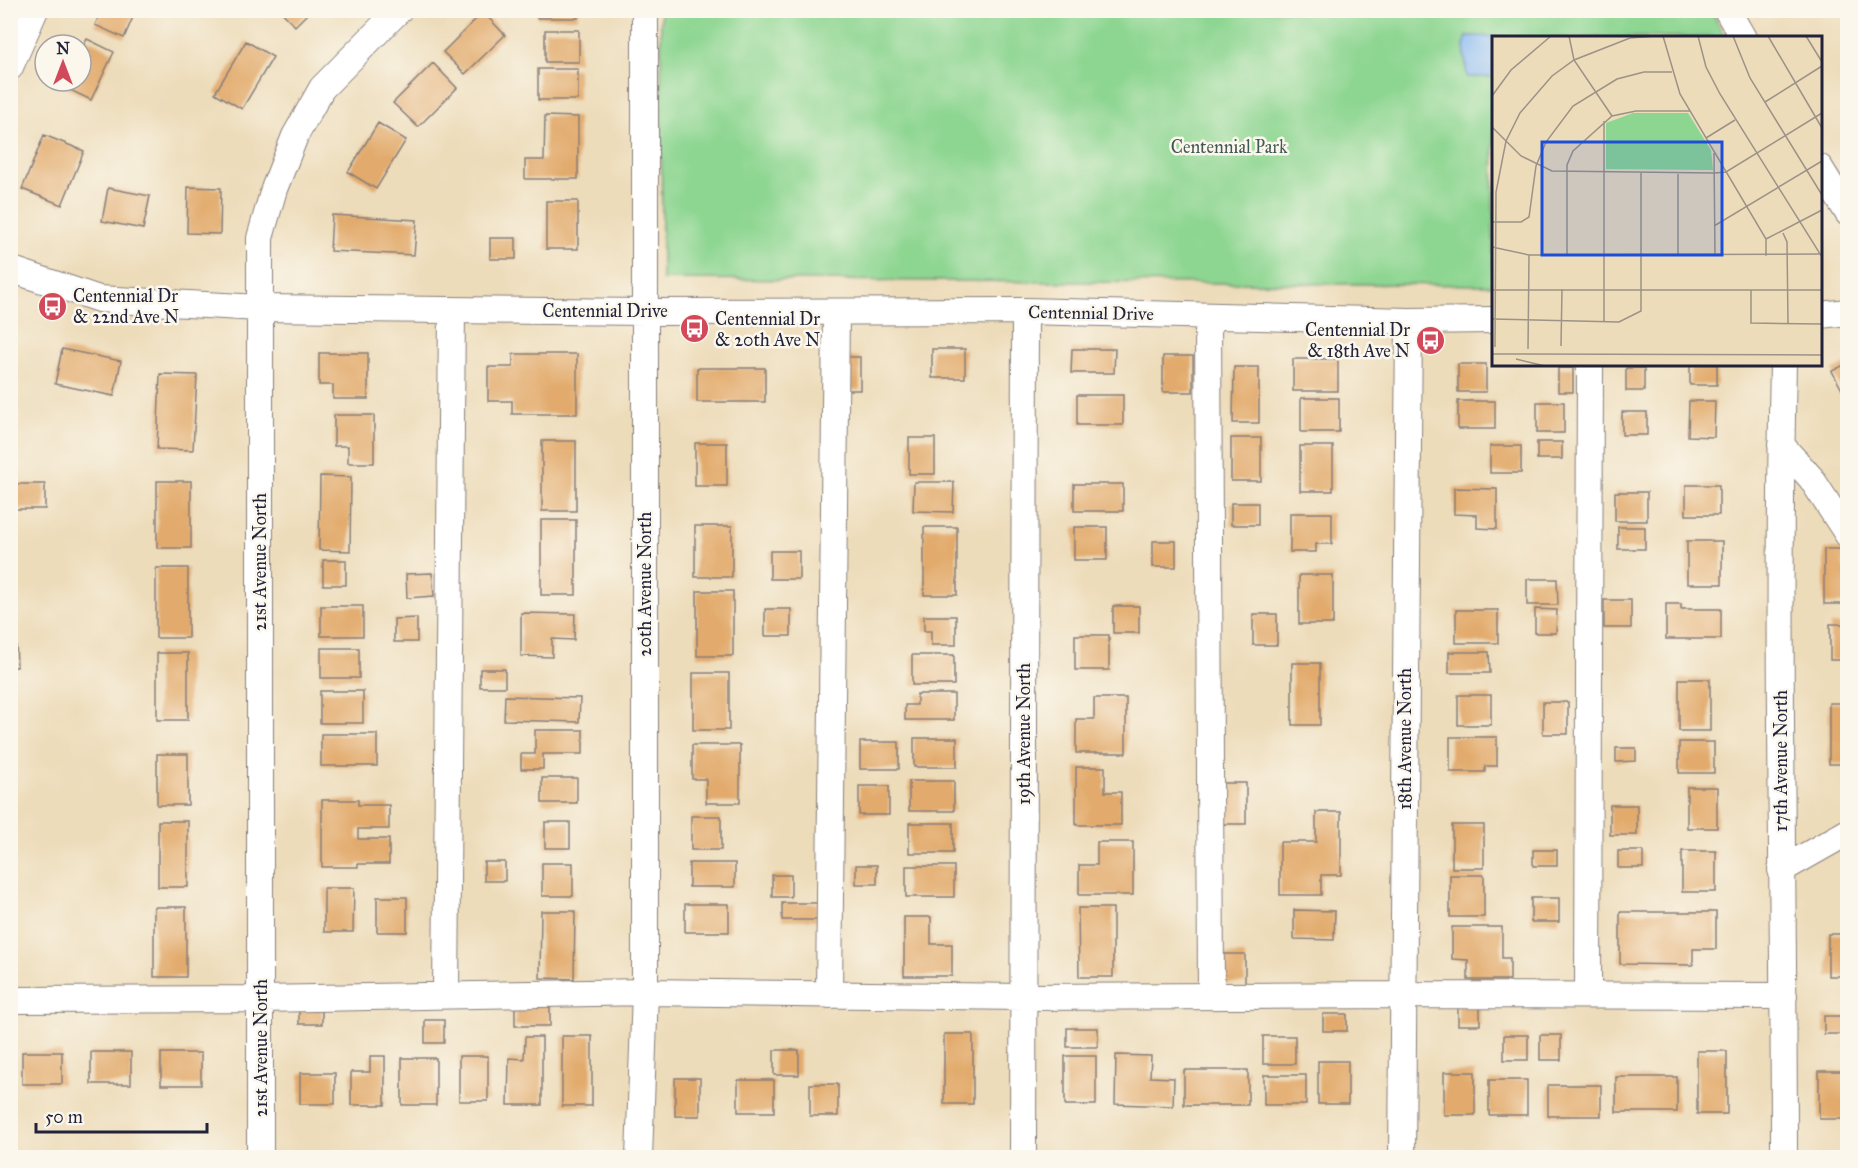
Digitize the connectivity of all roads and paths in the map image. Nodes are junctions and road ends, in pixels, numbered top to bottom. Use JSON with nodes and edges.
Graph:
{"nodes":[{"id":1,"x":35,"y":10,"type":"edge"},
{"id":2,"x":399,"y":10,"type":"edge"},
{"id":3,"x":645,"y":10,"type":"edge"},
{"id":4,"x":1727,"y":10,"type":"edge"},
{"id":5,"x":1742,"y":36,"type":"edge"},
{"id":6,"x":10,"y":67,"type":"edge"},
{"id":7,"x":1822,"y":170,"type":"edge"},
{"id":8,"x":1848,"y":213,"type":"edge"},
{"id":9,"x":10,"y":269,"type":"edge"},
{"id":10,"x":259,"y":308,"type":"junction"},
{"id":11,"x":452,"y":310,"type":"junction"},
{"id":12,"x":1025,"y":311,"type":"junction"},
{"id":13,"x":646,"y":312,"type":"junction"},
{"id":14,"x":836,"y":312,"type":"junction"},
{"id":15,"x":1848,"y":312,"type":"edge"},
{"id":16,"x":1822,"y":315,"type":"edge"},
{"id":17,"x":1208,"y":316,"type":"junction"},
{"id":18,"x":1408,"y":321,"type":"junction"},
{"id":19,"x":1492,"y":321,"type":"edge"},
{"id":20,"x":1590,"y":366,"type":"edge"},
{"id":21,"x":1783,"y":366,"type":"edge"},
{"id":22,"x":1781,"y":445,"type":"junction"},
{"id":23,"x":1848,"y":535,"type":"edge"},
{"id":24,"x":1848,"y":832,"type":"edge"},
{"id":25,"x":1781,"y":870,"type":"junction"},
{"id":26,"x":645,"y":992,"type":"junction"},
{"id":27,"x":446,"y":995,"type":"junction"},
{"id":28,"x":829,"y":995,"type":"junction"},
{"id":29,"x":1404,"y":995,"type":"junction"},
{"id":30,"x":1588,"y":995,"type":"junction"},
{"id":31,"x":1211,"y":996,"type":"junction"},
{"id":32,"x":1784,"y":996,"type":"junction"},
{"id":33,"x":1023,"y":997,"type":"junction"},
{"id":34,"x":261,"y":999,"type":"junction"},
{"id":35,"x":10,"y":1000,"type":"edge"},
{"id":36,"x":260,"y":1158,"type":"edge"},
{"id":37,"x":639,"y":1158,"type":"edge"},
{"id":38,"x":1023,"y":1158,"type":"edge"},
{"id":39,"x":1402,"y":1158,"type":"edge"},
{"id":40,"x":1784,"y":1158,"type":"edge"}],
"edges":[{"from":1,"to":6,"type":"street"},
{"from":2,"to":10,"type":"street","name":"21st Avenue North"},
{"from":3,"to":13,"type":"street","name":"20th Avenue North"},
{"from":4,"to":5,"type":"street"},
{"from":7,"to":8,"type":"street"},
{"from":9,"to":10,"type":"street","name":"Centennial Drive"},
{"from":10,"to":11,"type":"street","name":"Centennial Drive"},
{"from":10,"to":34,"type":"street","name":"21st Avenue North"},
{"from":11,"to":13,"type":"street","name":"Centennial Drive"},
{"from":11,"to":27,"type":"street"},
{"from":12,"to":14,"type":"street","name":"Centennial Drive"},
{"from":12,"to":17,"type":"street","name":"Centennial Drive"},
{"from":12,"to":33,"type":"street","name":"19th Avenue North"},
{"from":13,"to":14,"type":"street","name":"Centennial Drive"},
{"from":13,"to":26,"type":"street","name":"20th Avenue North"},
{"from":14,"to":28,"type":"street"},
{"from":15,"to":16,"type":"street"},
{"from":17,"to":18,"type":"street","name":"Centennial Drive"},
{"from":17,"to":31,"type":"street"},
{"from":18,"to":19,"type":"street","name":"Centennial Drive"},
{"from":18,"to":29,"type":"street","name":"18th Avenue North"},
{"from":20,"to":30,"type":"street"},
{"from":21,"to":22,"type":"street","name":"17th Avenue North"},
{"from":22,"to":23,"type":"street"},
{"from":22,"to":25,"type":"street","name":"17th Avenue North"},
{"from":24,"to":25,"type":"street"},
{"from":25,"to":32,"type":"street","name":"17th Avenue North"},
{"from":26,"to":27,"type":"street"},
{"from":26,"to":28,"type":"street"},
{"from":26,"to":37,"type":"street","name":"20th Avenue North"},
{"from":27,"to":34,"type":"street"},
{"from":28,"to":33,"type":"street"},
{"from":29,"to":30,"type":"street"},
{"from":29,"to":31,"type":"street"},
{"from":29,"to":39,"type":"street","name":"18th Avenue North"},
{"from":30,"to":32,"type":"street"},
{"from":31,"to":33,"type":"street"},
{"from":32,"to":40,"type":"street","name":"17th Avenue North"},
{"from":33,"to":38,"type":"street","name":"19th Avenue North"},
{"from":34,"to":35,"type":"street"},
{"from":34,"to":36,"type":"street","name":"21st Avenue North"}]}
